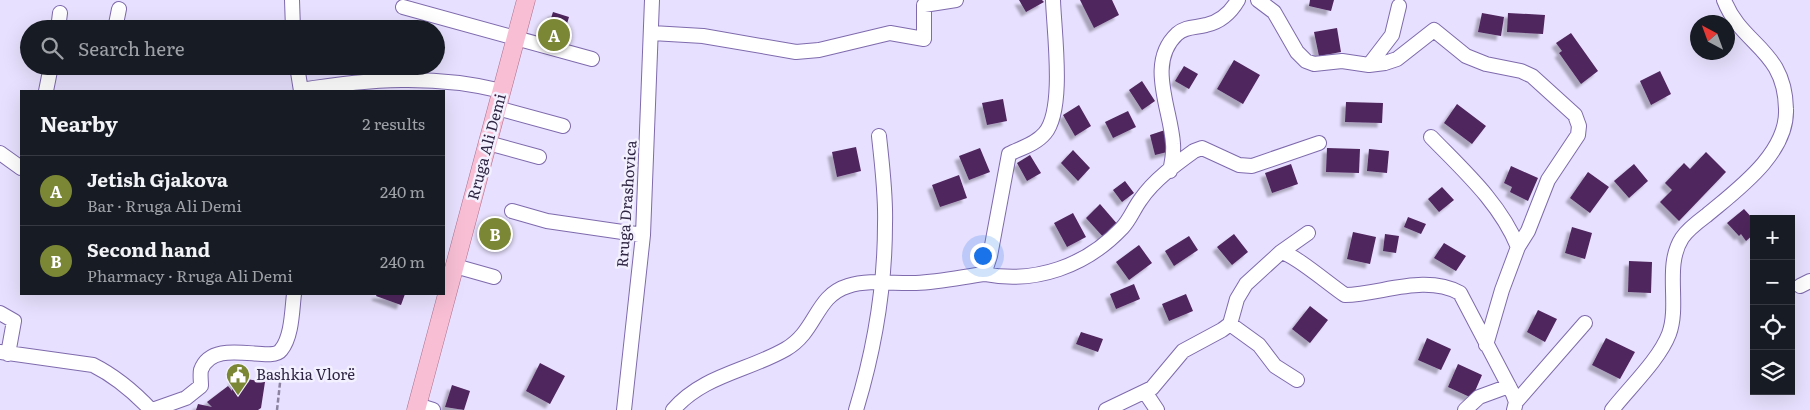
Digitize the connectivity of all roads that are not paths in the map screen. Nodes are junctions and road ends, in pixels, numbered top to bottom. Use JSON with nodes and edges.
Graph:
{"nodes":[{"id":1,"x":292,"y":0,"type":"edge"},
{"id":2,"x":526,"y":0,"type":"edge"},
{"id":3,"x":652,"y":0,"type":"edge"},
{"id":4,"x":956,"y":0,"type":"edge"},
{"id":5,"x":1053,"y":0,"type":"edge"},
{"id":6,"x":1238,"y":0,"type":"edge"},
{"id":7,"x":1258,"y":0,"type":"edge"},
{"id":8,"x":1724,"y":0,"type":"edge"},
{"id":9,"x":1399,"y":6,"type":"dead end"},
{"id":10,"x":403,"y":7,"type":"dead end"},
{"id":11,"x":119,"y":9,"type":"dead end"},
{"id":12,"x":60,"y":13,"type":"dead end"},
{"id":13,"x":59,"y":20,"type":"edge"},
{"id":14,"x":117,"y":20,"type":"edge"},
{"id":15,"x":293,"y":20,"type":"edge"},
{"id":16,"x":652,"y":33,"type":"junction"},
{"id":17,"x":516,"y":39,"type":"junction"},
{"id":18,"x":592,"y":59,"type":"dead end"},
{"id":19,"x":1369,"y":65,"type":"junction"},
{"id":20,"x":49,"y":75,"type":"edge"},
{"id":21,"x":298,"y":75,"type":"edge"},
{"id":22,"x":46,"y":90,"type":"edge"},
{"id":23,"x":301,"y":90,"type":"edge"},
{"id":24,"x":307,"y":90,"type":"edge"},
{"id":25,"x":499,"y":100,"type":"junction"},
{"id":26,"x":563,"y":126,"type":"dead end"},
{"id":27,"x":879,"y":136,"type":"dead end"},
{"id":28,"x":1432,"y":137,"type":"dead end"},
{"id":29,"x":488,"y":143,"type":"junction"},
{"id":30,"x":1319,"y":143,"type":"dead end"},
{"id":31,"x":0,"y":153,"type":"edge"},
{"id":32,"x":539,"y":157,"type":"dead end"},
{"id":33,"x":20,"y":167,"type":"edge"},
{"id":34,"x":1170,"y":171,"type":"junction"},
{"id":35,"x":512,"y":212,"type":"dead end"},
{"id":36,"x":1308,"y":233,"type":"dead end"},
{"id":37,"x":642,"y":235,"type":"junction"},
{"id":38,"x":1518,"y":247,"type":"junction"},
{"id":39,"x":1280,"y":252,"type":"junction"},
{"id":40,"x":455,"y":266,"type":"junction"},
{"id":41,"x":984,"y":274,"type":"junction"},
{"id":42,"x":494,"y":277,"type":"dead end"},
{"id":43,"x":882,"y":282,"type":"junction"},
{"id":44,"x":294,"y":295,"type":"edge"},
{"id":45,"x":0,"y":312,"type":"edge"},
{"id":46,"x":1585,"y":323,"type":"dead end"},
{"id":47,"x":1230,"y":324,"type":"junction"},
{"id":48,"x":1486,"y":345,"type":"junction"},
{"id":49,"x":4,"y":353,"type":"edge"},
{"id":50,"x":1297,"y":380,"type":"dead end"},
{"id":51,"x":1508,"y":386,"type":"junction"},
{"id":52,"x":1145,"y":392,"type":"junction"},
{"id":53,"x":1515,"y":406,"type":"edge"},
{"id":54,"x":422,"y":408,"type":"edge"},
{"id":55,"x":152,"y":410,"type":"edge"},
{"id":56,"x":624,"y":410,"type":"edge"},
{"id":57,"x":673,"y":410,"type":"edge"},
{"id":58,"x":856,"y":410,"type":"edge"},
{"id":59,"x":1106,"y":410,"type":"edge"},
{"id":60,"x":1157,"y":410,"type":"edge"},
{"id":61,"x":1465,"y":410,"type":"edge"},
{"id":62,"x":1612,"y":410,"type":"edge"}],
"edges":[{"from":1,"to":15,"type":"street"},
{"from":2,"to":17,"type":"main road","name":"Rruga Ali Demi"},
{"from":3,"to":16,"type":"street","name":"Rruga Drashovica"},
{"from":4,"to":16,"type":"street"},
{"from":5,"to":41,"type":"street"},
{"from":6,"to":34,"type":"street"},
{"from":7,"to":19,"type":"street"},
{"from":8,"to":62,"type":"street"},
{"from":9,"to":19,"type":"street"},
{"from":10,"to":17,"type":"street"},
{"from":11,"to":14,"type":"street"},
{"from":12,"to":13,"type":"street"},
{"from":16,"to":37,"type":"street","name":"Rruga Drashovica"},
{"from":17,"to":18,"type":"street"},
{"from":17,"to":25,"type":"main road","name":"Rruga Ali Demi"},
{"from":19,"to":38,"type":"street"},
{"from":20,"to":22,"type":"street"},
{"from":21,"to":23,"type":"street"},
{"from":24,"to":25,"type":"street"},
{"from":25,"to":26,"type":"street"},
{"from":25,"to":29,"type":"main road","name":"Rruga Ali Demi"},
{"from":27,"to":43,"type":"street"},
{"from":28,"to":38,"type":"street"},
{"from":29,"to":32,"type":"street"},
{"from":29,"to":40,"type":"main road","name":"Rruga Ali Demi"},
{"from":30,"to":34,"type":"street"},
{"from":31,"to":33,"type":"street"},
{"from":34,"to":41,"type":"street"},
{"from":35,"to":37,"type":"street"},
{"from":36,"to":39,"type":"street"},
{"from":37,"to":56,"type":"street","name":"Rruga Drashovica"},
{"from":38,"to":48,"type":"street"},
{"from":39,"to":47,"type":"street"},
{"from":39,"to":48,"type":"street"},
{"from":40,"to":42,"type":"street"},
{"from":40,"to":54,"type":"main road","name":"Rruga Ali Demi"},
{"from":41,"to":43,"type":"street"},
{"from":43,"to":57,"type":"street"},
{"from":43,"to":58,"type":"street"},
{"from":44,"to":55,"type":"street"},
{"from":45,"to":49,"type":"street"},
{"from":46,"to":53,"type":"street"},
{"from":47,"to":50,"type":"street"},
{"from":47,"to":52,"type":"street"},
{"from":48,"to":51,"type":"street"},
{"from":49,"to":55,"type":"street"},
{"from":51,"to":53,"type":"street"},
{"from":51,"to":61,"type":"street"},
{"from":52,"to":59,"type":"street"},
{"from":52,"to":60,"type":"street"}]}
